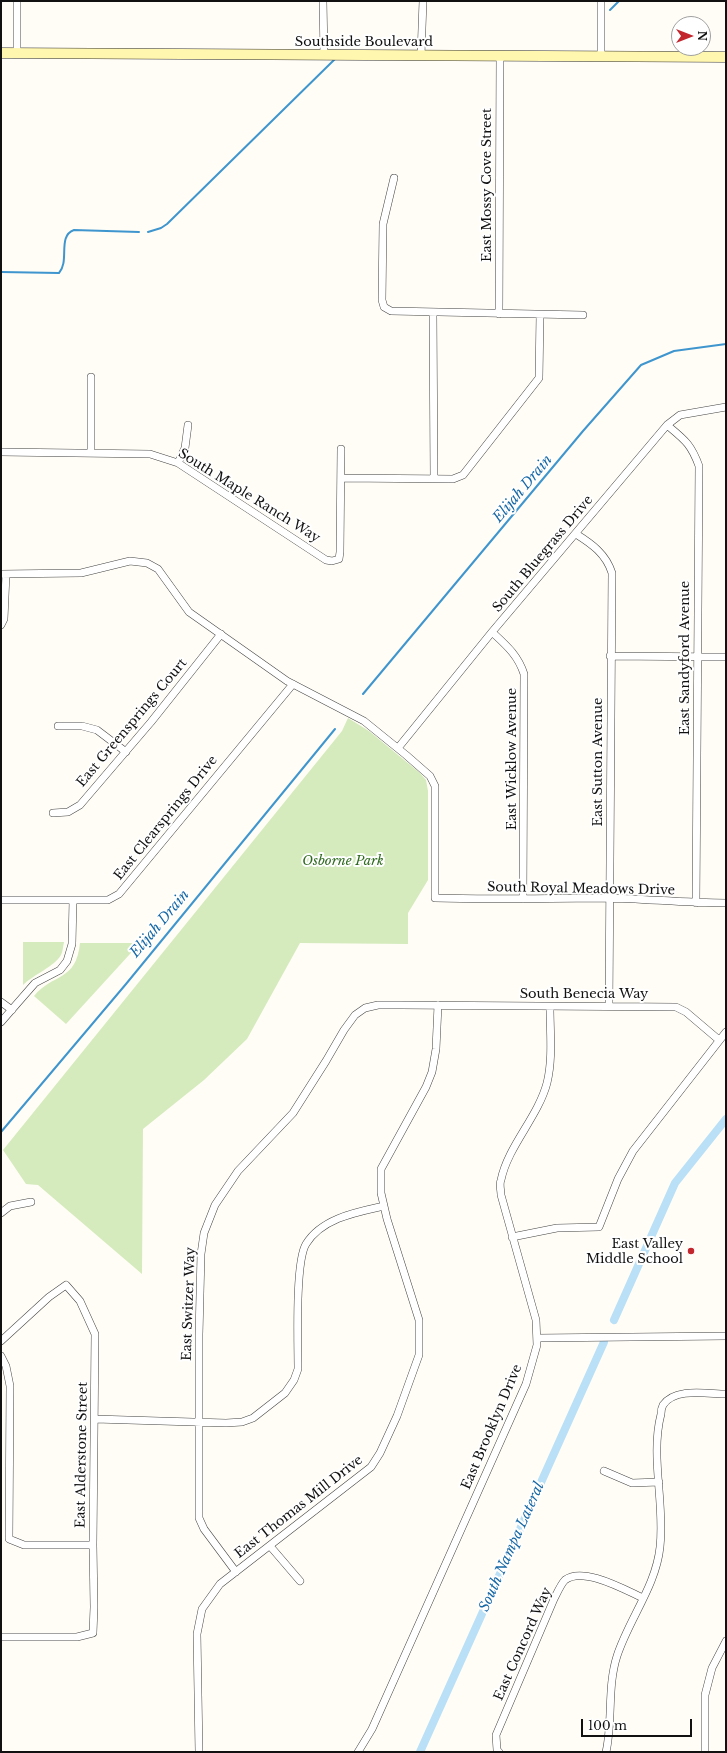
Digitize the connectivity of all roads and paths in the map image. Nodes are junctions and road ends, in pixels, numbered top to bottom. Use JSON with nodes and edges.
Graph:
{"nodes":[{"id":1,"x":17,"y":1,"type":"edge"},
{"id":2,"x":323,"y":1,"type":"edge"},
{"id":3,"x":423,"y":1,"type":"edge"},
{"id":4,"x":600,"y":1,"type":"edge"},
{"id":5,"x":1,"y":53,"type":"edge"},
{"id":6,"x":17,"y":53,"type":"junction"},
{"id":7,"x":324,"y":55,"type":"junction"},
{"id":8,"x":421,"y":55,"type":"junction"},
{"id":9,"x":500,"y":56,"type":"junction"},
{"id":10,"x":601,"y":56,"type":"junction"},
{"id":11,"x":726,"y":57,"type":"edge"},
{"id":12,"x":394,"y":178,"type":"dead end"},
{"id":13,"x":433,"y":312,"type":"junction"},
{"id":14,"x":499,"y":314,"type":"junction"},
{"id":15,"x":540,"y":315,"type":"junction"},
{"id":16,"x":583,"y":315,"type":"dead end"},
{"id":17,"x":91,"y":377,"type":"dead end"},
{"id":18,"x":726,"y":407,"type":"edge"},
{"id":19,"x":188,"y":425,"type":"dead end"},
{"id":20,"x":667,"y":426,"type":"junction"},
{"id":21,"x":341,"y":449,"type":"dead end"},
{"id":22,"x":1,"y":452,"type":"edge"},
{"id":23,"x":91,"y":452,"type":"junction"},
{"id":24,"x":178,"y":463,"type":"junction"},
{"id":25,"x":341,"y":478,"type":"junction"},
{"id":26,"x":434,"y":479,"type":"junction"},
{"id":27,"x":576,"y":534,"type":"junction"},
{"id":28,"x":3,"y":574,"type":"edge"},
{"id":29,"x":1,"y":624,"type":"edge"},
{"id":30,"x":492,"y":632,"type":"junction"},
{"id":31,"x":221,"y":634,"type":"junction"},
{"id":32,"x":610,"y":656,"type":"junction"},
{"id":33,"x":697,"y":657,"type":"junction"},
{"id":34,"x":726,"y":657,"type":"edge"},
{"id":35,"x":293,"y":684,"type":"junction"},
{"id":36,"x":58,"y":726,"type":"dead end"},
{"id":37,"x":398,"y":748,"type":"junction"},
{"id":38,"x":126,"y":752,"type":"junction"},
{"id":39,"x":53,"y":813,"type":"dead end"},
{"id":40,"x":609,"y":898,"type":"junction"},
{"id":41,"x":523,"y":899,"type":"junction"},
{"id":42,"x":1,"y":900,"type":"edge"},
{"id":43,"x":73,"y":900,"type":"junction"},
{"id":44,"x":696,"y":903,"type":"junction"},
{"id":45,"x":726,"y":903,"type":"edge"},
{"id":46,"x":1,"y":1002,"type":"edge"},
{"id":47,"x":438,"y":1005,"type":"junction"},
{"id":48,"x":609,"y":1006,"type":"junction"},
{"id":49,"x":550,"y":1007,"type":"junction"},
{"id":50,"x":12,"y":1010,"type":"junction"},
{"id":51,"x":1,"y":1022,"type":"edge"},
{"id":52,"x":726,"y":1032,"type":"edge"},
{"id":53,"x":719,"y":1040,"type":"junction"},
{"id":54,"x":31,"y":1202,"type":"dead end"},
{"id":55,"x":384,"y":1206,"type":"junction"},
{"id":56,"x":1,"y":1212,"type":"edge"},
{"id":57,"x":512,"y":1237,"type":"junction"},
{"id":58,"x":726,"y":1336,"type":"edge"},
{"id":59,"x":537,"y":1338,"type":"junction"},
{"id":60,"x":1,"y":1341,"type":"edge"},
{"id":61,"x":1,"y":1356,"type":"edge"},
{"id":62,"x":726,"y":1394,"type":"edge"},
{"id":63,"x":95,"y":1419,"type":"junction"},
{"id":64,"x":198,"y":1423,"type":"junction"},
{"id":65,"x":604,"y":1471,"type":"dead end"},
{"id":66,"x":659,"y":1482,"type":"junction"},
{"id":67,"x":93,"y":1545,"type":"junction"},
{"id":68,"x":270,"y":1546,"type":"junction"},
{"id":69,"x":236,"y":1572,"type":"junction"},
{"id":70,"x":300,"y":1581,"type":"dead end"},
{"id":71,"x":643,"y":1598,"type":"junction"},
{"id":72,"x":1,"y":1637,"type":"edge"},
{"id":73,"x":726,"y":1643,"type":"edge"},
{"id":74,"x":199,"y":1752,"type":"edge"},
{"id":75,"x":358,"y":1752,"type":"edge"},
{"id":76,"x":499,"y":1752,"type":"edge"},
{"id":77,"x":606,"y":1752,"type":"edge"},
{"id":78,"x":705,"y":1752,"type":"edge"}],
"edges":[{"from":1,"to":6,"type":"street"},
{"from":2,"to":7,"type":"street"},
{"from":3,"to":8,"type":"street"},
{"from":4,"to":10,"type":"street"},
{"from":5,"to":6,"type":"main road","name":"Southside Boulevard"},
{"from":6,"to":7,"type":"main road","name":"Southside Boulevard"},
{"from":7,"to":8,"type":"main road","name":"Southside Boulevard"},
{"from":8,"to":9,"type":"main road","name":"Southside Boulevard"},
{"from":9,"to":10,"type":"main road","name":"Southside Boulevard"},
{"from":9,"to":14,"type":"street","name":"East Mossy Cove Street"},
{"from":10,"to":11,"type":"main road","name":"Southside Boulevard"},
{"from":12,"to":13,"type":"street"},
{"from":13,"to":14,"type":"street"},
{"from":13,"to":26,"type":"street"},
{"from":14,"to":15,"type":"street"},
{"from":15,"to":16,"type":"street"},
{"from":15,"to":26,"type":"street"},
{"from":17,"to":23,"type":"street"},
{"from":18,"to":20,"type":"street","name":"South Bluegrass Drive"},
{"from":19,"to":24,"type":"street"},
{"from":20,"to":27,"type":"street","name":"South Bluegrass Drive"},
{"from":20,"to":33,"type":"street","name":"East Sandyford Avenue"},
{"from":21,"to":25,"type":"street"},
{"from":22,"to":23,"type":"street","name":"South Maple Ranch Way"},
{"from":23,"to":24,"type":"street","name":"South Maple Ranch Way"},
{"from":24,"to":25,"type":"street","name":"South Maple Ranch Way"},
{"from":25,"to":26,"type":"street"},
{"from":27,"to":30,"type":"street","name":"South Bluegrass Drive"},
{"from":27,"to":32,"type":"street","name":"East Sutton Avenue"},
{"from":28,"to":29,"type":"street"},
{"from":28,"to":31,"type":"street"},
{"from":30,"to":37,"type":"street","name":"South Bluegrass Drive"},
{"from":30,"to":41,"type":"street","name":"East Wicklow Avenue"},
{"from":31,"to":35,"type":"street"},
{"from":31,"to":38,"type":"street","name":"East Greensprings Court"},
{"from":32,"to":33,"type":"street"},
{"from":32,"to":40,"type":"street","name":"East Sutton Avenue"},
{"from":33,"to":34,"type":"street"},
{"from":33,"to":44,"type":"street","name":"East Sandyford Avenue"},
{"from":35,"to":37,"type":"street"},
{"from":35,"to":43,"type":"street","name":"East Clearsprings Drive"},
{"from":36,"to":38,"type":"street"},
{"from":37,"to":41,"type":"street","name":"South Royal Meadows Drive"},
{"from":38,"to":39,"type":"street","name":"East Greensprings Court"},
{"from":40,"to":41,"type":"street","name":"South Royal Meadows Drive"},
{"from":40,"to":44,"type":"street","name":"South Royal Meadows Drive"},
{"from":40,"to":48,"type":"street","name":"East Sutton Avenue"},
{"from":42,"to":43,"type":"street","name":"East Clearsprings Drive"},
{"from":43,"to":50,"type":"street"},
{"from":44,"to":45,"type":"street","name":"South Royal Meadows Drive"},
{"from":46,"to":50,"type":"street"},
{"from":47,"to":49,"type":"street","name":"South Benecia Way"},
{"from":47,"to":55,"type":"street","name":"East Thomas Mill Drive"},
{"from":47,"to":64,"type":"street","name":"East Switzer Way"},
{"from":48,"to":49,"type":"street","name":"South Benecia Way"},
{"from":48,"to":53,"type":"street","name":"South Benecia Way"},
{"from":49,"to":57,"type":"street","name":"East Brooklyn Drive"},
{"from":50,"to":51,"type":"street"},
{"from":52,"to":53,"type":"street"},
{"from":53,"to":57,"type":"street"},
{"from":54,"to":56,"type":"street"},
{"from":55,"to":64,"type":"street"},
{"from":55,"to":68,"type":"street","name":"East Thomas Mill Drive"},
{"from":57,"to":59,"type":"street","name":"East Brooklyn Drive"},
{"from":58,"to":59,"type":"street"},
{"from":59,"to":75,"type":"street","name":"East Brooklyn Drive"},
{"from":60,"to":63,"type":"street","name":"East Alderstone Street"},
{"from":61,"to":67,"type":"street"},
{"from":62,"to":66,"type":"street"},
{"from":63,"to":64,"type":"street"},
{"from":63,"to":67,"type":"street","name":"East Alderstone Street"},
{"from":64,"to":69,"type":"street","name":"East Switzer Way"},
{"from":65,"to":66,"type":"street"},
{"from":66,"to":71,"type":"street"},
{"from":67,"to":72,"type":"street","name":"East Alderstone Street"},
{"from":68,"to":69,"type":"street","name":"East Thomas Mill Drive"},
{"from":68,"to":70,"type":"street"},
{"from":69,"to":74,"type":"street","name":"East Thomas Mill Drive"},
{"from":71,"to":76,"type":"street","name":"East Concord Way"},
{"from":71,"to":77,"type":"street"},
{"from":73,"to":78,"type":"street"}]}
